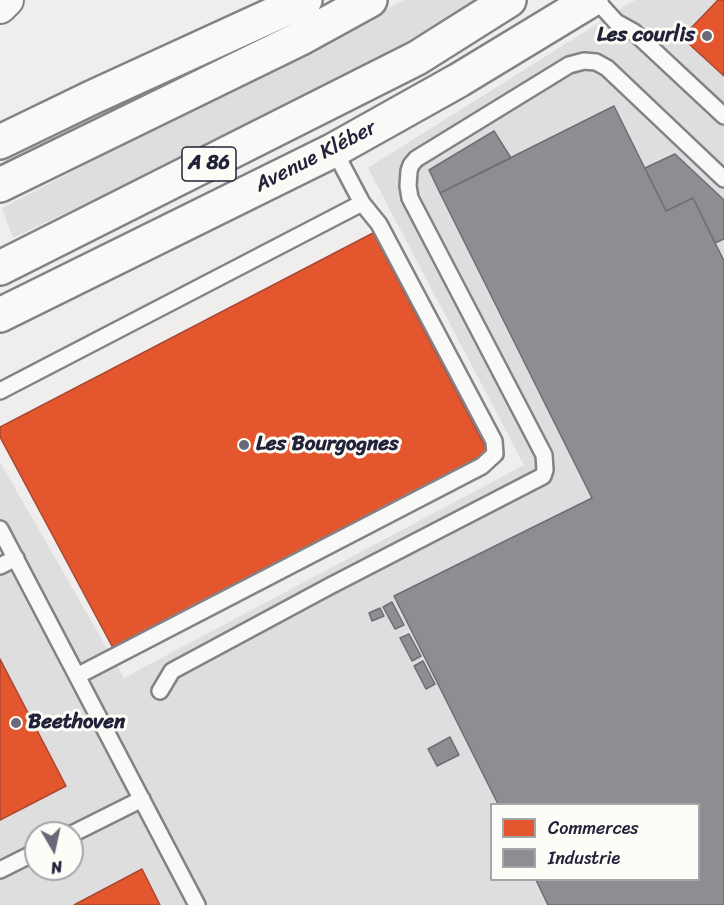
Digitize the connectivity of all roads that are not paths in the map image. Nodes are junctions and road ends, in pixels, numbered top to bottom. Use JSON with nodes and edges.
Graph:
{"nodes":[{"id":1,"x":7,"y":0,"type":"edge"},
{"id":2,"x":305,"y":0,"type":"edge"},
{"id":3,"x":370,"y":0,"type":"edge"},
{"id":4,"x":509,"y":0,"type":"edge"},
{"id":5,"x":591,"y":0,"type":"edge"},
{"id":6,"x":596,"y":0,"type":"edge"},
{"id":7,"x":0,"y":7,"type":"edge"},
{"id":8,"x":724,"y":116,"type":"edge"},
{"id":9,"x":0,"y":142,"type":"edge"},
{"id":10,"x":334,"y":150,"type":"junction"},
{"id":11,"x":724,"y":179,"type":"edge"},
{"id":12,"x":0,"y":185,"type":"edge"},
{"id":13,"x":362,"y":203,"type":"junction"},
{"id":14,"x":0,"y":268,"type":"edge"},
{"id":15,"x":0,"y":315,"type":"edge"},
{"id":16,"x":0,"y":391,"type":"edge"},
{"id":17,"x":0,"y":529,"type":"edge"},
{"id":18,"x":16,"y":558,"type":"junction"},
{"id":19,"x":0,"y":566,"type":"edge"},
{"id":20,"x":78,"y":676,"type":"junction"},
{"id":21,"x":160,"y":691,"type":"dead end"},
{"id":22,"x":142,"y":799,"type":"junction"},
{"id":23,"x":84,"y":828,"type":"edge"},
{"id":24,"x":24,"y":858,"type":"edge"},
{"id":25,"x":0,"y":870,"type":"edge"},
{"id":26,"x":197,"y":905,"type":"edge"}],
"edges":[{"from":1,"to":7,"type":"street"},
{"from":2,"to":9,"type":"main road"},
{"from":3,"to":12,"type":"main road"},
{"from":4,"to":14,"type":"main road","number":"A 86"},
{"from":5,"to":10,"type":"main road","name":"Avenue Kléber"},
{"from":6,"to":8,"type":"lane"},
{"from":10,"to":13,"type":"lane"},
{"from":10,"to":15,"type":"main road","name":"Avenue Kléber"},
{"from":11,"to":21,"type":"lane"},
{"from":13,"to":16,"type":"lane"},
{"from":13,"to":20,"type":"lane"},
{"from":17,"to":18,"type":"lane"},
{"from":18,"to":19,"type":"lane"},
{"from":18,"to":20,"type":"lane"},
{"from":20,"to":22,"type":"lane"},
{"from":22,"to":23,"type":"lane"},
{"from":22,"to":26,"type":"lane"},
{"from":24,"to":25,"type":"lane"}]}
